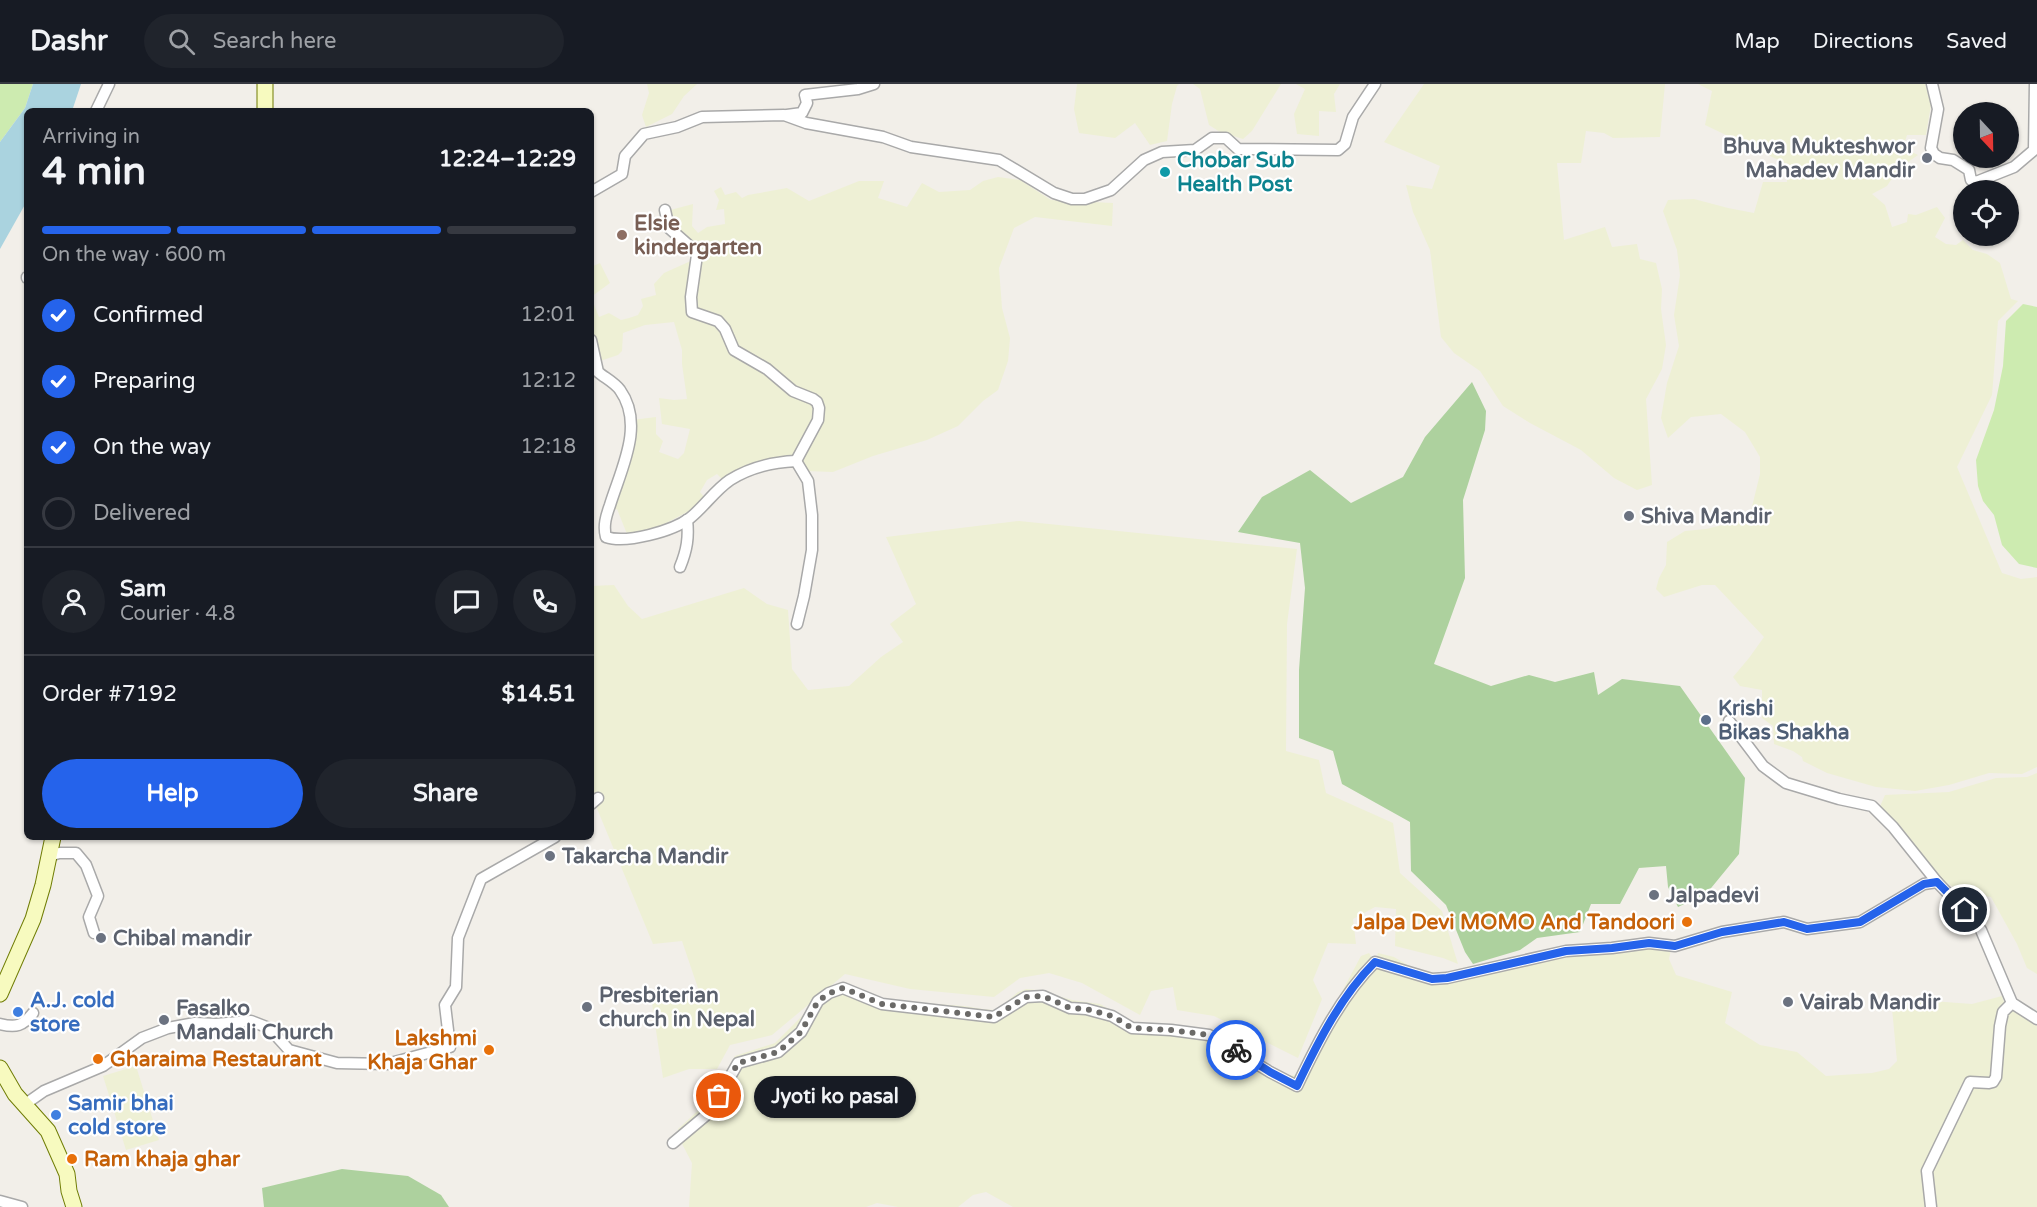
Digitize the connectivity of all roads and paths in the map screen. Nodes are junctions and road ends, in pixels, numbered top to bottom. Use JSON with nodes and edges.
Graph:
{"nodes":[{"id":1,"x":109,"y":84,"type":"edge"},
{"id":2,"x":265,"y":84,"type":"edge"},
{"id":3,"x":874,"y":84,"type":"edge"},
{"id":4,"x":1375,"y":84,"type":"edge"},
{"id":5,"x":1932,"y":84,"type":"edge"},
{"id":6,"x":2035,"y":84,"type":"edge"},
{"id":7,"x":97,"y":108,"type":"edge"},
{"id":8,"x":265,"y":108,"type":"edge"},
{"id":9,"x":784,"y":115,"type":"junction"},
{"id":10,"x":1971,"y":180,"type":"edge"},
{"id":11,"x":1987,"y":180,"type":"edge"},
{"id":12,"x":594,"y":190,"type":"edge"},
{"id":13,"x":665,"y":210,"type":"dead end"},
{"id":14,"x":594,"y":354,"type":"edge"},
{"id":15,"x":796,"y":461,"type":"junction"},
{"id":16,"x":687,"y":520,"type":"junction"},
{"id":17,"x":681,"y":567,"type":"dead end"},
{"id":18,"x":797,"y":624,"type":"dead end"},
{"id":19,"x":1729,"y":721,"type":"dead end"},
{"id":20,"x":52,"y":840,"type":"edge"},
{"id":21,"x":550,"y":840,"type":"edge"},
{"id":22,"x":49,"y":856,"type":"junction"},
{"id":23,"x":1937,"y":882,"type":"junction"},
{"id":24,"x":94,"y":933,"type":"dead end"},
{"id":25,"x":0,"y":994,"type":"edge"},
{"id":26,"x":2012,"y":1003,"type":"junction"},
{"id":27,"x":33,"y":1014,"type":"dead end"},
{"id":28,"x":2037,"y":1018,"type":"edge"},
{"id":29,"x":0,"y":1024,"type":"edge"},
{"id":30,"x":0,"y":1068,"type":"edge"},
{"id":31,"x":24,"y":1105,"type":"junction"},
{"id":32,"x":673,"y":1143,"type":"dead end"},
{"id":33,"x":0,"y":1201,"type":"edge"},
{"id":34,"x":22,"y":1207,"type":"edge"},
{"id":35,"x":74,"y":1207,"type":"edge"},
{"id":36,"x":1931,"y":1207,"type":"edge"}],
"edges":[{"from":1,"to":7,"type":"street"},
{"from":2,"to":8,"type":"main road"},
{"from":3,"to":9,"type":"street"},
{"from":4,"to":9,"type":"street"},
{"from":5,"to":10,"type":"street"},
{"from":6,"to":11,"type":"street"},
{"from":9,"to":12,"type":"street"},
{"from":13,"to":15,"type":"street"},
{"from":14,"to":16,"type":"street"},
{"from":15,"to":16,"type":"street"},
{"from":15,"to":18,"type":"street"},
{"from":16,"to":17,"type":"street"},
{"from":19,"to":23,"type":"street"},
{"from":20,"to":22,"type":"main road"},
{"from":21,"to":31,"type":"street"},
{"from":22,"to":24,"type":"street"},
{"from":22,"to":25,"type":"main road"},
{"from":23,"to":26,"type":"street"},
{"from":23,"to":32,"type":"street"},
{"from":26,"to":28,"type":"street"},
{"from":26,"to":36,"type":"street"},
{"from":27,"to":29,"type":"street"},
{"from":30,"to":31,"type":"main road"},
{"from":31,"to":35,"type":"main road"},
{"from":33,"to":34,"type":"street"}]}
